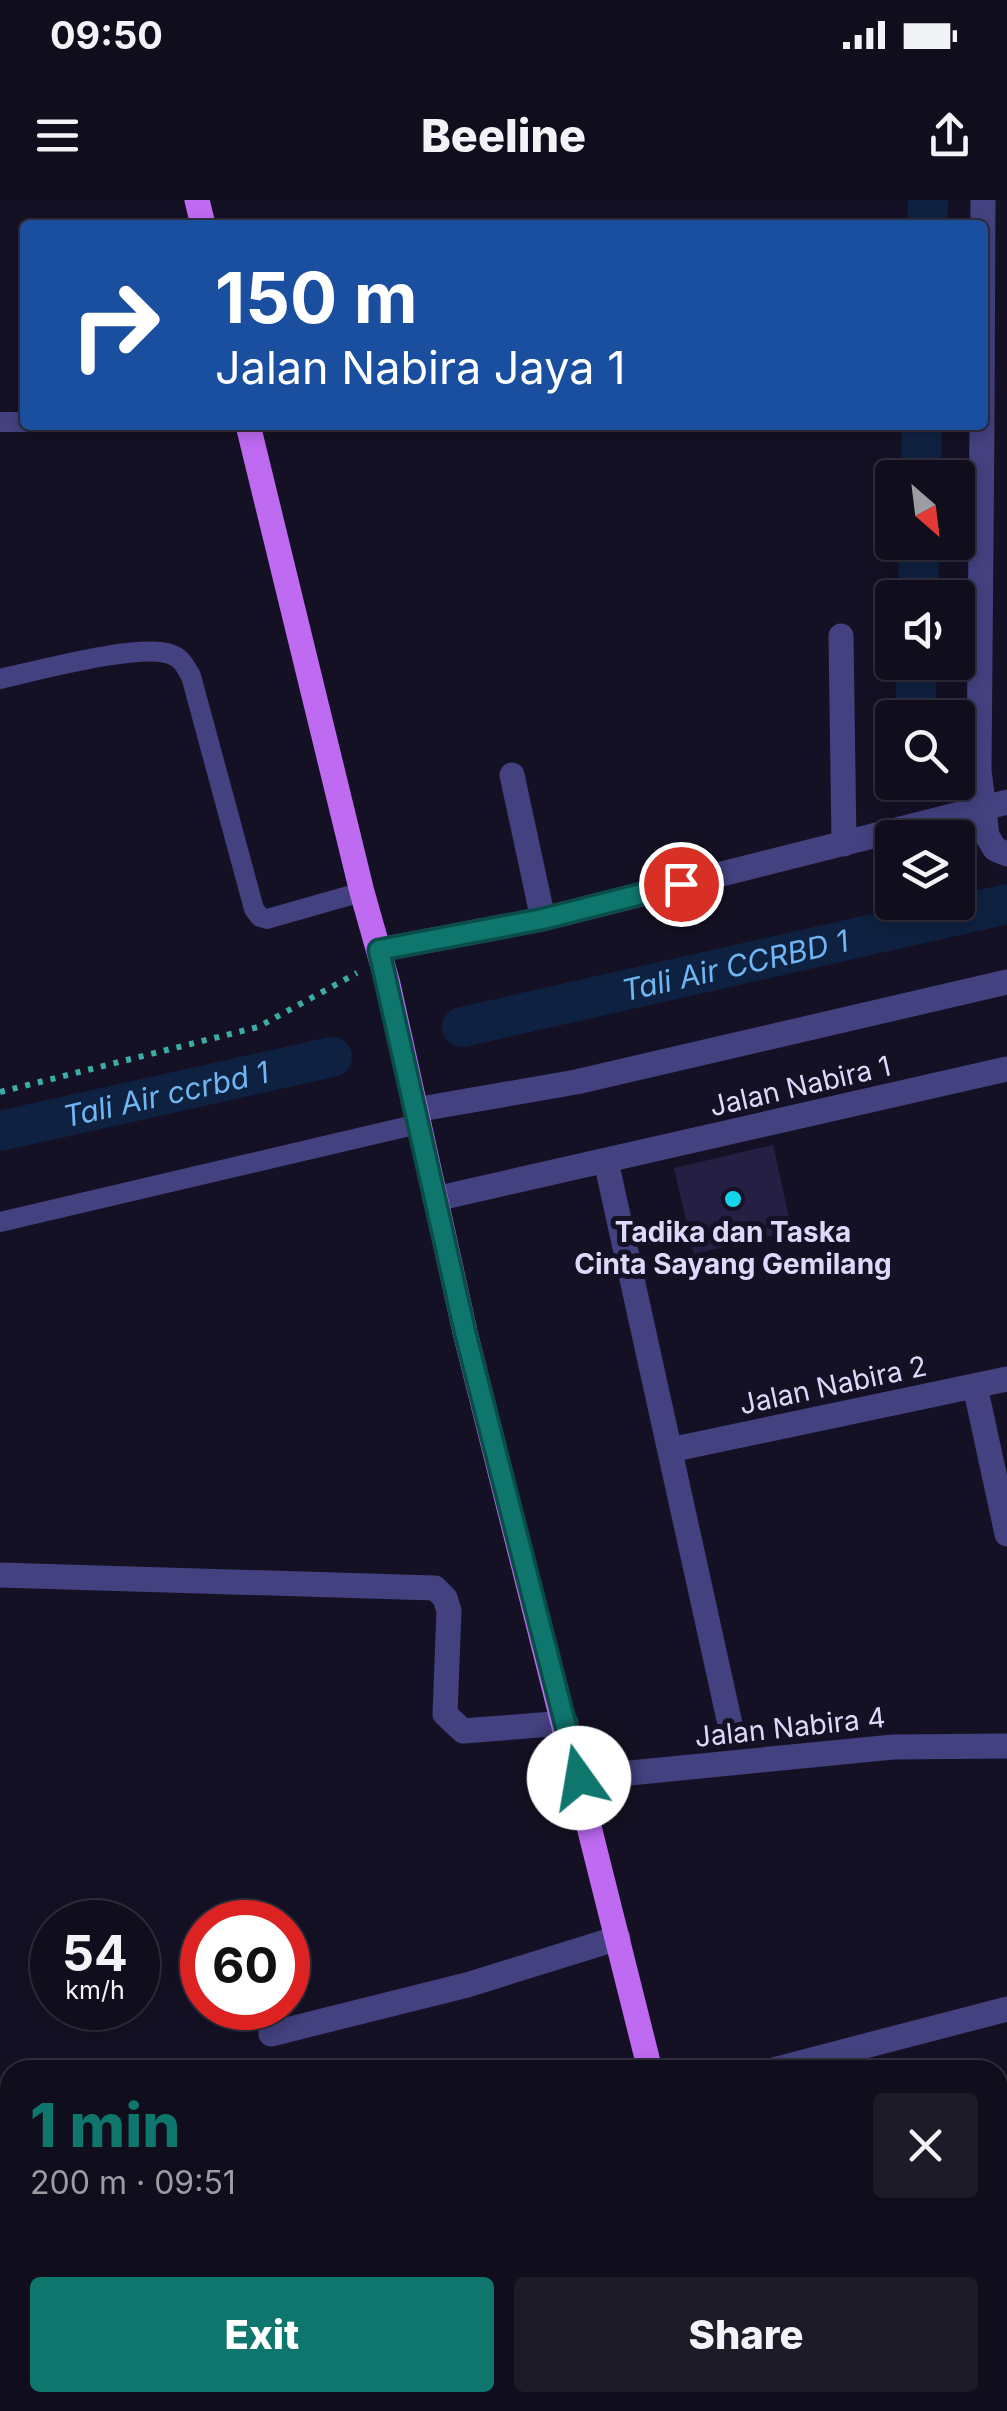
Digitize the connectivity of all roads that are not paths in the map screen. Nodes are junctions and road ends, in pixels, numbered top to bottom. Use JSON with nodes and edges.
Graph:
{"nodes":[{"id":1,"x":249,"y":430,"type":"edge"},
{"id":2,"x":982,"y":430,"type":"edge"},
{"id":3,"x":841,"y":636,"type":"dead end"},
{"id":4,"x":0,"y":679,"type":"edge"},
{"id":5,"x":512,"y":775,"type":"dead end"},
{"id":6,"x":1007,"y":802,"type":"edge"},
{"id":7,"x":981,"y":808,"type":"junction"},
{"id":8,"x":844,"y":844,"type":"junction"},
{"id":9,"x":1007,"y":854,"type":"edge"},
{"id":10,"x":362,"y":892,"type":"junction"},
{"id":11,"x":543,"y":919,"type":"junction"},
{"id":12,"x":383,"y":965,"type":"junction"},
{"id":13,"x":1007,"y":982,"type":"edge"},
{"id":14,"x":1007,"y":1069,"type":"edge"},
{"id":15,"x":416,"y":1117,"type":"junction"},
{"id":16,"x":606,"y":1161,"type":"junction"},
{"id":17,"x":435,"y":1199,"type":"junction"},
{"id":18,"x":0,"y":1222,"type":"edge"},
{"id":19,"x":1007,"y":1379,"type":"edge"},
{"id":20,"x":975,"y":1386,"type":"junction"},
{"id":21,"x":670,"y":1450,"type":"junction"},
{"id":22,"x":1007,"y":1534,"type":"edge"},
{"id":23,"x":0,"y":1575,"type":"edge"},
{"id":24,"x":566,"y":1724,"type":"junction"},
{"id":25,"x":730,"y":1724,"type":"dead end"},
{"id":26,"x":1007,"y":1746,"type":"edge"},
{"id":27,"x":579,"y":1778,"type":"junction"},
{"id":28,"x":618,"y":1938,"type":"junction"},
{"id":29,"x":1007,"y":2008,"type":"edge"},
{"id":30,"x":271,"y":2034,"type":"dead end"},
{"id":31,"x":648,"y":2060,"type":"edge"},
{"id":32,"x":811,"y":2060,"type":"edge"}],
"edges":[{"from":1,"to":10,"type":"main road"},
{"from":2,"to":7,"type":"street"},
{"from":3,"to":8,"type":"street"},
{"from":4,"to":10,"type":"lane"},
{"from":5,"to":11,"type":"street"},
{"from":6,"to":7,"type":"street"},
{"from":7,"to":8,"type":"street"},
{"from":7,"to":9,"type":"street"},
{"from":8,"to":11,"type":"street"},
{"from":10,"to":12,"type":"main road"},
{"from":11,"to":12,"type":"street"},
{"from":12,"to":15,"type":"main road"},
{"from":13,"to":15,"type":"street"},
{"from":14,"to":16,"type":"street","name":"Jalan Nabira 1"},
{"from":15,"to":17,"type":"main road"},
{"from":15,"to":18,"type":"lane"},
{"from":16,"to":17,"type":"street","name":"Jalan Nabira 1"},
{"from":16,"to":21,"type":"street"},
{"from":17,"to":24,"type":"main road"},
{"from":19,"to":20,"type":"street","name":"Jalan Nabira 2"},
{"from":20,"to":21,"type":"street","name":"Jalan Nabira 2"},
{"from":20,"to":22,"type":"street"},
{"from":21,"to":25,"type":"street"},
{"from":23,"to":24,"type":"street"},
{"from":24,"to":27,"type":"main road"},
{"from":26,"to":27,"type":"street","name":"Jalan Nabira 4"},
{"from":27,"to":28,"type":"main road"},
{"from":28,"to":30,"type":"street"},
{"from":28,"to":31,"type":"main road"},
{"from":29,"to":32,"type":"street"}]}
